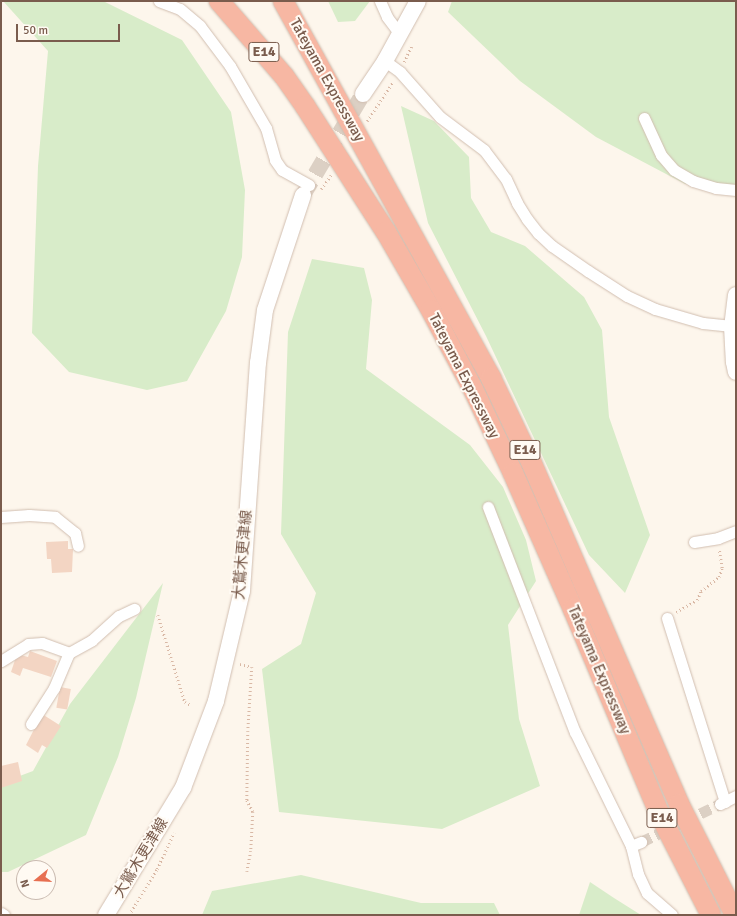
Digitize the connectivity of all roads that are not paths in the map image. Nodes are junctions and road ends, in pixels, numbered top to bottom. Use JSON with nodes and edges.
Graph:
{"nodes":[{"id":1,"x":159,"y":1,"type":"edge"},
{"id":2,"x":219,"y":1,"type":"edge"},
{"id":3,"x":283,"y":1,"type":"edge"},
{"id":4,"x":380,"y":1,"type":"edge"},
{"id":5,"x":418,"y":1,"type":"edge"},
{"id":6,"x":400,"y":34,"type":"junction"},
{"id":7,"x":385,"y":61,"type":"junction"},
{"id":8,"x":363,"y":94,"type":"tunnel mouth"},
{"id":9,"x":644,"y":118,"type":"dead end"},
{"id":10,"x":306,"y":190,"type":"joint"},
{"id":11,"x":736,"y":190,"type":"edge"},
{"id":12,"x":736,"y":295,"type":"edge"},
{"id":13,"x":732,"y":326,"type":"junction"},
{"id":14,"x":736,"y":372,"type":"edge"},
{"id":15,"x":488,"y":507,"type":"dead end"},
{"id":16,"x":1,"y":517,"type":"edge"},
{"id":17,"x":736,"y":531,"type":"edge"},
{"id":18,"x":694,"y":542,"type":"dead end"},
{"id":19,"x":78,"y":546,"type":"dead end"},
{"id":20,"x":134,"y":609,"type":"dead end"},
{"id":21,"x":667,"y":618,"type":"road end"},
{"id":22,"x":69,"y":653,"type":"junction"},
{"id":23,"x":1,"y":661,"type":"edge"},
{"id":24,"x":31,"y":724,"type":"dead end"},
{"id":25,"x":736,"y":796,"type":"edge"},
{"id":26,"x":1,"y":913,"type":"edge"},
{"id":27,"x":4,"y":915,"type":"edge"},
{"id":28,"x":106,"y":915,"type":"edge"},
{"id":29,"x":672,"y":915,"type":"edge"},
{"id":30,"x":710,"y":915,"type":"edge"},
{"id":31,"x":735,"y":915,"type":"edge"}],
"edges":[{"from":1,"to":10,"type":"street"},
{"from":2,"to":30,"type":"highway","name":"Tateyama Expressway","number":"E14"},
{"from":3,"to":31,"type":"highway","name":"Tateyama Expressway","number":"E14"},
{"from":4,"to":6,"type":"street"},
{"from":5,"to":6,"type":"main road"},
{"from":6,"to":7,"type":"main road"},
{"from":7,"to":8,"type":"main road"},
{"from":7,"to":13,"type":"street"},
{"from":9,"to":11,"type":"street"},
{"from":10,"to":28,"type":"main road","name":"大鷲木更津線"},
{"from":12,"to":13,"type":"main road"},
{"from":13,"to":14,"type":"main road"},
{"from":15,"to":29,"type":"street"},
{"from":16,"to":19,"type":"street"},
{"from":17,"to":18,"type":"street"},
{"from":20,"to":22,"type":"street"},
{"from":21,"to":25,"type":"street"},
{"from":22,"to":23,"type":"street"},
{"from":22,"to":24,"type":"street"},
{"from":26,"to":27,"type":"street"}]}
